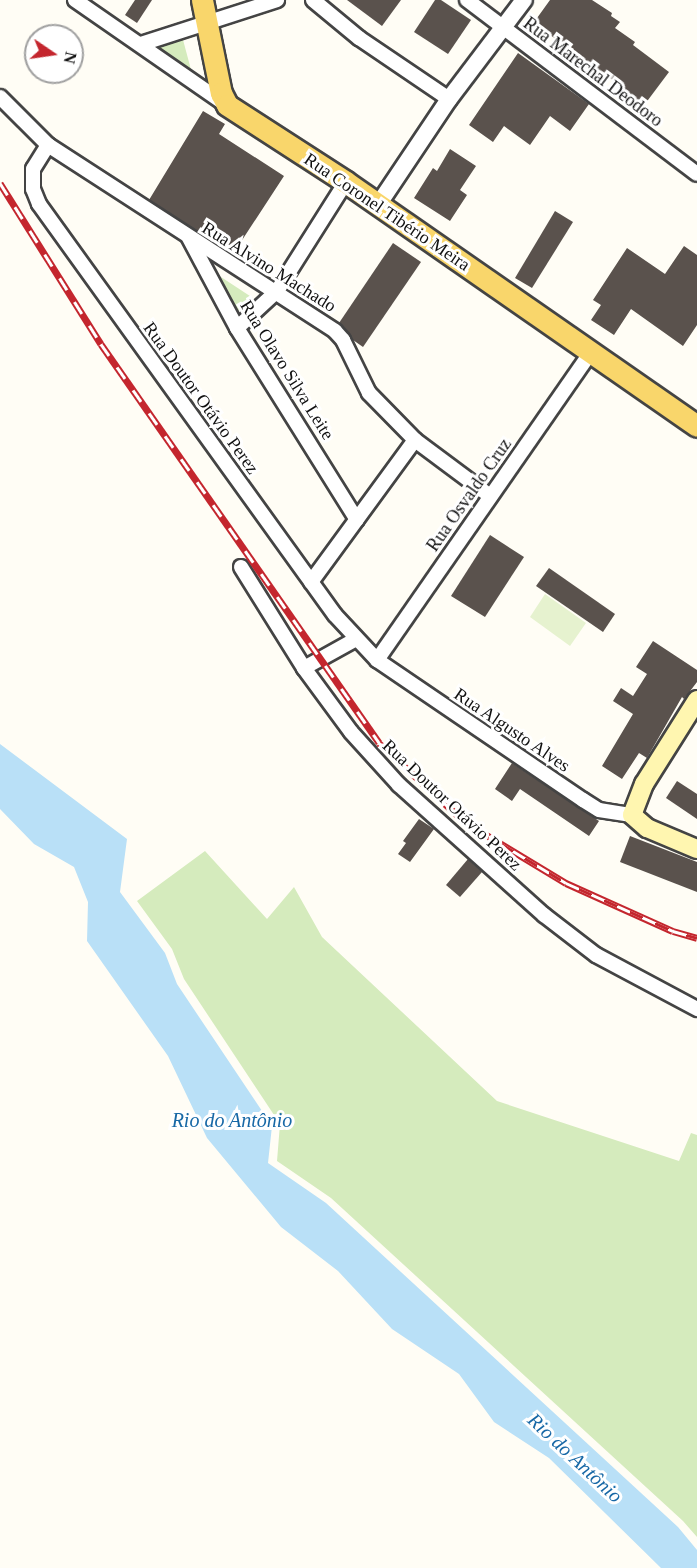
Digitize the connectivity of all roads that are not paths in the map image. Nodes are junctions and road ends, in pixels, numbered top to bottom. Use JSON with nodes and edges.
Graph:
{"nodes":[{"id":1,"x":75,"y":0,"type":"edge"},
{"id":2,"x":202,"y":0,"type":"edge"},
{"id":3,"x":277,"y":0,"type":"edge"},
{"id":4,"x":314,"y":0,"type":"edge"},
{"id":5,"x":467,"y":0,"type":"edge"},
{"id":6,"x":524,"y":0,"type":"edge"},
{"id":7,"x":208,"y":22,"type":"junction"},
{"id":8,"x":504,"y":27,"type":"junction"},
{"id":9,"x":141,"y":44,"type":"junction"},
{"id":10,"x":0,"y":97,"type":"edge"},
{"id":11,"x":449,"y":99,"type":"junction"},
{"id":12,"x":227,"y":105,"type":"junction"},
{"id":13,"x":48,"y":146,"type":"junction"},
{"id":14,"x":697,"y":174,"type":"edge"},
{"id":15,"x":346,"y":182,"type":"junction"},
{"id":16,"x":378,"y":205,"type":"junction"},
{"id":17,"x":189,"y":238,"type":"junction"},
{"id":18,"x":277,"y":291,"type":"junction"},
{"id":19,"x":237,"y":328,"type":"junction"},
{"id":20,"x":591,"y":352,"type":"junction"},
{"id":21,"x":697,"y":426,"type":"edge"},
{"id":22,"x":415,"y":440,"type":"junction"},
{"id":23,"x":490,"y":496,"type":"junction"},
{"id":24,"x":357,"y":519,"type":"junction"},
{"id":25,"x":241,"y":567,"type":"dead end"},
{"id":26,"x":311,"y":582,"type":"junction"},
{"id":27,"x":356,"y":639,"type":"junction"},
{"id":28,"x":377,"y":660,"type":"junction"},
{"id":29,"x":304,"y":668,"type":"junction"},
{"id":30,"x":697,"y":700,"type":"edge"},
{"id":31,"x":632,"y":815,"type":"junction"},
{"id":32,"x":697,"y":849,"type":"edge"},
{"id":33,"x":697,"y":1010,"type":"edge"}],
"edges":[{"from":1,"to":9,"type":"street","name":"Rua Coronel Tibério Meira"},
{"from":2,"to":7,"type":"main road"},
{"from":3,"to":7,"type":"street"},
{"from":4,"to":11,"type":"street"},
{"from":5,"to":8,"type":"street","name":"Rua Marechal Deodoro"},
{"from":6,"to":8,"type":"street"},
{"from":7,"to":9,"type":"street"},
{"from":7,"to":12,"type":"main road"},
{"from":8,"to":11,"type":"street"},
{"from":8,"to":14,"type":"street","name":"Rua Marechal Deodoro"},
{"from":9,"to":12,"type":"street","name":"Rua Coronel Tibério Meira"},
{"from":10,"to":13,"type":"street","name":"Rua Alvino Machado"},
{"from":11,"to":16,"type":"street"},
{"from":12,"to":15,"type":"main road","name":"Rua Coronel Tibério Meira"},
{"from":13,"to":17,"type":"street","name":"Rua Alvino Machado"},
{"from":13,"to":26,"type":"street","name":"Rua Doutor Otávio Perez"},
{"from":15,"to":16,"type":"main road","name":"Rua Coronel Tibério Meira"},
{"from":15,"to":18,"type":"street"},
{"from":16,"to":20,"type":"main road","name":"Rua Coronel Tibério Meira"},
{"from":17,"to":18,"type":"street","name":"Rua Alvino Machado"},
{"from":17,"to":19,"type":"street","name":"Rua Olavo Silva Leite"},
{"from":18,"to":19,"type":"street"},
{"from":18,"to":22,"type":"street","name":"Rua Alvino Machado"},
{"from":19,"to":24,"type":"street","name":"Rua Olavo Silva Leite"},
{"from":20,"to":21,"type":"main road","name":"Rua Coronel Tibério Meira"},
{"from":20,"to":23,"type":"street","name":"Rua Osvaldo Cruz"},
{"from":22,"to":23,"type":"street","name":"Rua Alvino Machado"},
{"from":22,"to":24,"type":"street"},
{"from":23,"to":28,"type":"street","name":"Rua Osvaldo Cruz"},
{"from":24,"to":26,"type":"street"},
{"from":25,"to":29,"type":"street","name":"Rua Doutor Otávio Perez"},
{"from":26,"to":27,"type":"street","name":"Rua Doutor Otávio Perez"},
{"from":27,"to":28,"type":"street","name":"Rua Doutor Otávio Perez"},
{"from":27,"to":29,"type":"street"},
{"from":28,"to":31,"type":"street","name":"Rua Algusto Alves"},
{"from":29,"to":33,"type":"street","name":"Rua Doutor Otávio Perez"},
{"from":30,"to":31,"type":"main road"},
{"from":31,"to":32,"type":"main road"}]}
